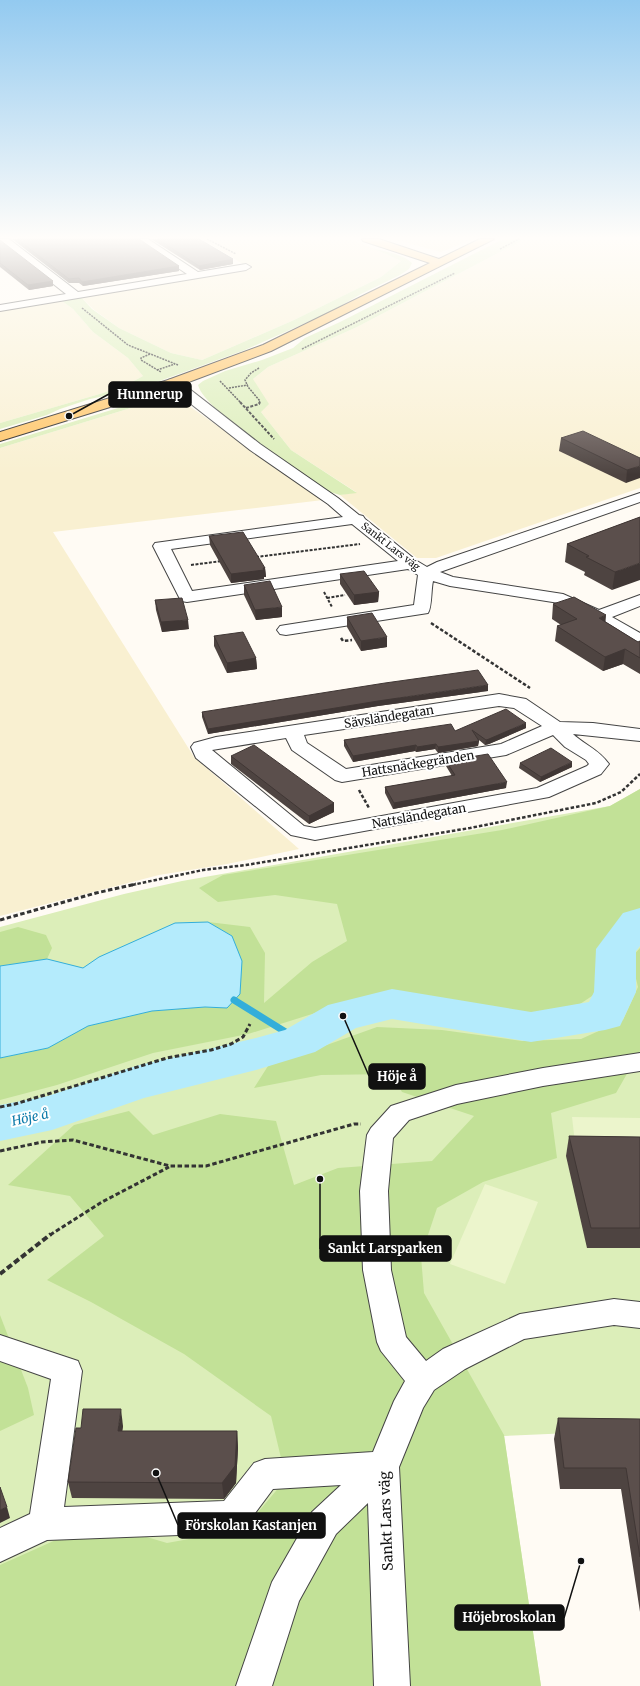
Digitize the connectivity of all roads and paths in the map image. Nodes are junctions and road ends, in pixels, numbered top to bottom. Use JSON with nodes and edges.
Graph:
{"nodes":[{"id":1,"x":97,"y":318,"type":"edge"},
{"id":2,"x":331,"y":318,"type":"edge"},
{"id":3,"x":367,"y":318,"type":"edge"},
{"id":4,"x":299,"y":351,"type":"dead end"},
{"id":5,"x":176,"y":364,"type":"junction"},
{"id":6,"x":181,"y":366,"type":"dead end"},
{"id":7,"x":260,"y":368,"type":"dead end"},
{"id":8,"x":157,"y":370,"type":"dead end"},
{"id":9,"x":220,"y":381,"type":"dead end"},
{"id":10,"x":173,"y":384,"type":"junction"},
{"id":11,"x":248,"y":386,"type":"junction"},
{"id":12,"x":229,"y":389,"type":"junction"},
{"id":13,"x":246,"y":408,"type":"junction"},
{"id":14,"x":0,"y":436,"type":"edge"},
{"id":15,"x":276,"y":442,"type":"dead end"},
{"id":16,"x":640,"y":497,"type":"edge"},
{"id":17,"x":358,"y":520,"type":"junction"},
{"id":18,"x":383,"y":541,"type":"junction"},
{"id":19,"x":250,"y":557,"type":"edge"},
{"id":20,"x":227,"y":560,"type":"edge"},
{"id":21,"x":411,"y":564,"type":"junction"},
{"id":22,"x":172,"y":567,"type":"junction"},
{"id":23,"x":426,"y":573,"type":"junction"},
{"id":24,"x":316,"y":578,"type":"junction"},
{"id":25,"x":345,"y":595,"type":"dead end"},
{"id":26,"x":327,"y":598,"type":"junction"},
{"id":27,"x":640,"y":600,"type":"edge"},
{"id":28,"x":422,"y":609,"type":"junction"},
{"id":29,"x":598,"y":616,"type":"junction"},
{"id":30,"x":340,"y":622,"type":"junction"},
{"id":31,"x":286,"y":630,"type":"dead end"},
{"id":32,"x":640,"y":640,"type":"edge"},
{"id":33,"x":533,"y":690,"type":"dead end"},
{"id":34,"x":556,"y":727,"type":"junction"},
{"id":35,"x":293,"y":732,"type":"junction"},
{"id":36,"x":640,"y":735,"type":"edge"},
{"id":37,"x":203,"y":754,"type":"joint"},
{"id":38,"x":640,"y":774,"type":"edge"},
{"id":39,"x":342,"y":776,"type":"junction"},
{"id":40,"x":378,"y":823,"type":"junction"},
{"id":41,"x":0,"y":920,"type":"edge"},
{"id":42,"x":250,"y":1024,"type":"dead end"},
{"id":43,"x":640,"y":1062,"type":"edge"},
{"id":44,"x":0,"y":1107,"type":"edge"},
{"id":45,"x":389,"y":1124,"type":"junction"},
{"id":46,"x":0,"y":1151,"type":"edge"},
{"id":47,"x":170,"y":1166,"type":"junction"},
{"id":48,"x":0,"y":1274,"type":"edge"},
{"id":49,"x":640,"y":1315,"type":"edge"},
{"id":50,"x":0,"y":1348,"type":"edge"},
{"id":51,"x":423,"y":1380,"type":"junction"},
{"id":52,"x":383,"y":1467,"type":"junction"},
{"id":53,"x":45,"y":1524,"type":"junction"},
{"id":54,"x":0,"y":1545,"type":"edge"},
{"id":55,"x":254,"y":1686,"type":"edge"},
{"id":56,"x":392,"y":1686,"type":"edge"}],
"edges":[{"from":1,"to":5,"type":"path"},
{"from":2,"to":10,"type":"main road"},
{"from":3,"to":4,"type":"path"},
{"from":5,"to":6,"type":"path"},
{"from":5,"to":8,"type":"path"},
{"from":7,"to":11,"type":"path"},
{"from":9,"to":12,"type":"path"},
{"from":10,"to":14,"type":"main road"},
{"from":10,"to":17,"type":"street","name":"Sankt Lars väg"},
{"from":11,"to":12,"type":"path"},
{"from":11,"to":13,"type":"path"},
{"from":12,"to":13,"type":"path"},
{"from":13,"to":15,"type":"path"},
{"from":16,"to":23,"type":"street"},
{"from":17,"to":18,"type":"street","name":"Sankt Lars väg"},
{"from":17,"to":22,"type":"street"},
{"from":18,"to":19,"type":"path"},
{"from":18,"to":21,"type":"street","name":"Sankt Lars väg"},
{"from":20,"to":22,"type":"path"},
{"from":21,"to":23,"type":"street","name":"Sankt Lars väg"},
{"from":21,"to":24,"type":"street"},
{"from":22,"to":24,"type":"street"},
{"from":23,"to":28,"type":"street"},
{"from":23,"to":29,"type":"street","name":"Sankt Lars väg"},
{"from":24,"to":26,"type":"path"},
{"from":25,"to":26,"type":"path"},
{"from":26,"to":30,"type":"path"},
{"from":27,"to":29,"type":"street"},
{"from":28,"to":30,"type":"street"},
{"from":28,"to":33,"type":"path"},
{"from":29,"to":32,"type":"street","name":"Sankt Lars väg"},
{"from":30,"to":31,"type":"street"},
{"from":34,"to":35,"type":"street","name":"Sävsländegatan"},
{"from":34,"to":36,"type":"street","name":"Sävsländegatan"},
{"from":34,"to":39,"type":"street","name":"Hattsnäckegränden"},
{"from":34,"to":40,"type":"street","name":"Nattsländegatan"},
{"from":35,"to":37,"type":"street","name":"Sävsländegatan"},
{"from":35,"to":39,"type":"street"},
{"from":37,"to":40,"type":"street","name":"Nattsländegatan"},
{"from":38,"to":41,"type":"path"},
{"from":39,"to":40,"type":"path"},
{"from":42,"to":44,"type":"path"},
{"from":43,"to":45,"type":"street"},
{"from":45,"to":47,"type":"path"},
{"from":45,"to":51,"type":"street"},
{"from":46,"to":47,"type":"path"},
{"from":47,"to":48,"type":"path"},
{"from":49,"to":51,"type":"street","name":"Sankt Lars väg"},
{"from":50,"to":53,"type":"street"},
{"from":51,"to":52,"type":"street","name":"Sankt Lars väg"},
{"from":52,"to":53,"type":"street"},
{"from":52,"to":55,"type":"street"},
{"from":52,"to":56,"type":"street","name":"Sankt Lars väg"},
{"from":53,"to":54,"type":"street"}]}
